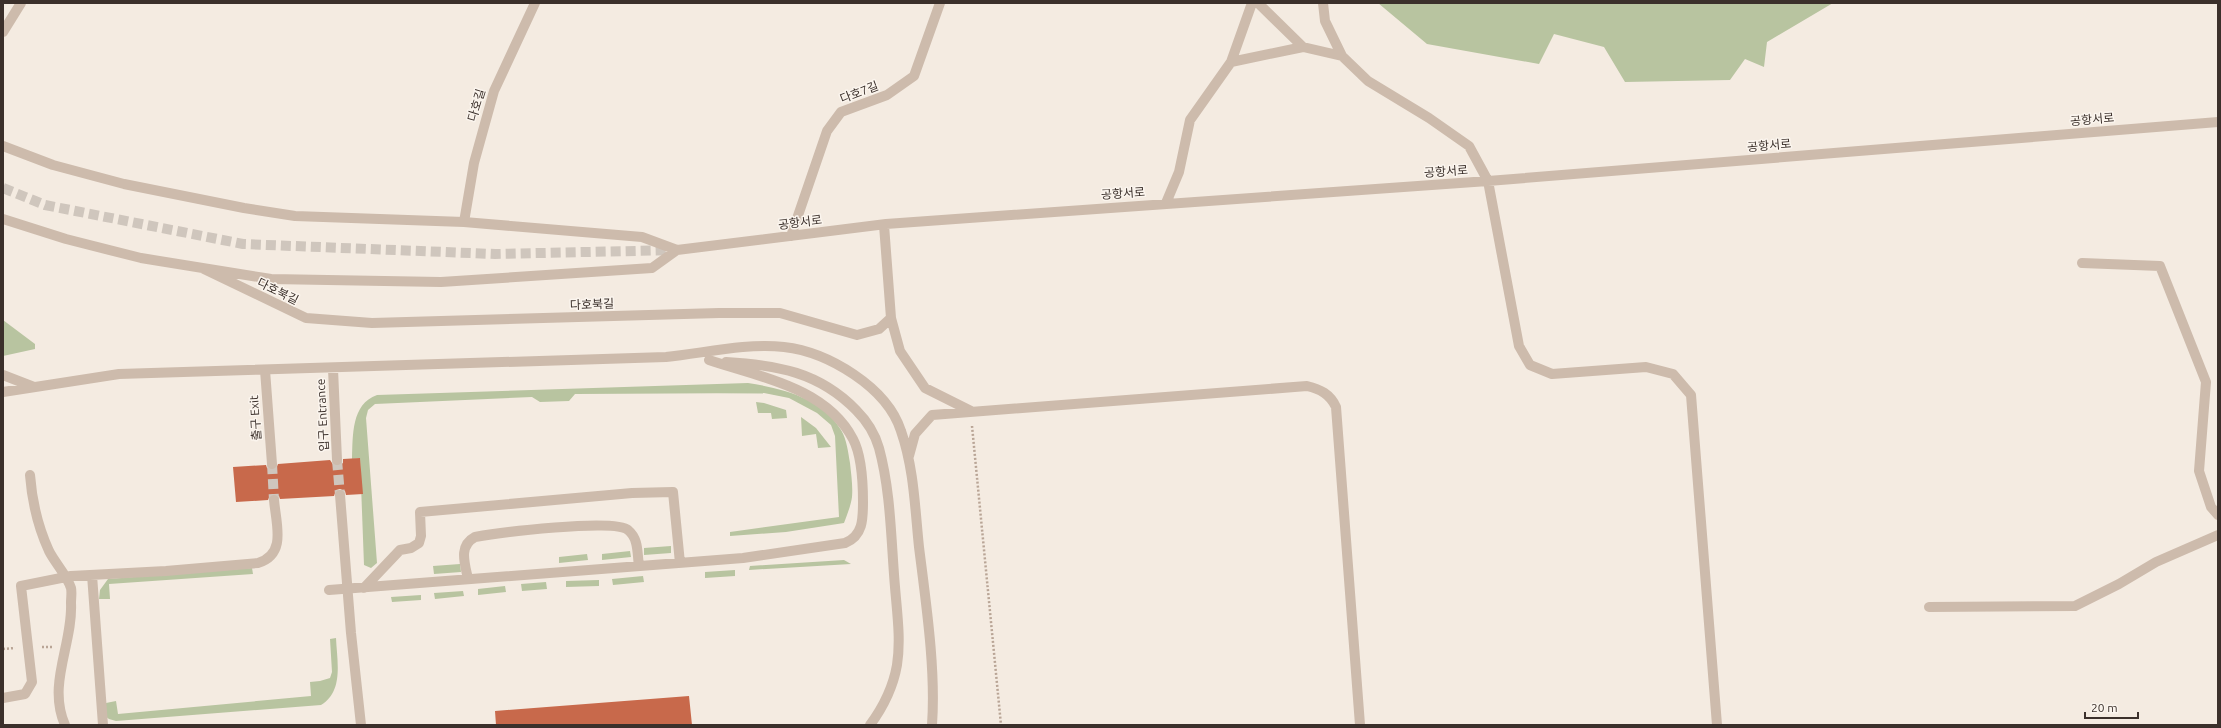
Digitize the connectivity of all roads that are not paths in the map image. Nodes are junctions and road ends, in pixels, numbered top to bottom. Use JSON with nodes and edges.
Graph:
{"nodes":[{"id":1,"x":21,"y":3,"type":"edge"},
{"id":2,"x":535,"y":3,"type":"edge"},
{"id":3,"x":940,"y":3,"type":"edge"},
{"id":4,"x":1252,"y":3,"type":"edge"},
{"id":5,"x":1258,"y":3,"type":"edge"},
{"id":6,"x":1323,"y":3,"type":"edge"},
{"id":7,"x":3,"y":32,"type":"edge"},
{"id":8,"x":1303,"y":47,"type":"junction"},
{"id":9,"x":1342,"y":56,"type":"junction"},
{"id":10,"x":1231,"y":62,"type":"junction"},
{"id":11,"x":2218,"y":122,"type":"edge"},
{"id":12,"x":3,"y":146,"type":"edge"},
{"id":13,"x":1488,"y":181,"type":"junction"},
{"id":14,"x":1166,"y":203,"type":"junction"},
{"id":15,"x":3,"y":220,"type":"edge"},
{"id":16,"x":464,"y":222,"type":"junction"},
{"id":17,"x":884,"y":225,"type":"junction"},
{"id":18,"x":791,"y":236,"type":"junction"},
{"id":19,"x":677,"y":250,"type":"junction"},
{"id":20,"x":2082,"y":263,"type":"dead end"},
{"id":21,"x":204,"y":269,"type":"junction"},
{"id":22,"x":891,"y":318,"type":"junction"},
{"id":23,"x":666,"y":357,"type":"junction"},
{"id":24,"x":709,"y":360,"type":"junction"},
{"id":25,"x":333,"y":369,"type":"junction"},
{"id":26,"x":265,"y":370,"type":"junction"},
{"id":27,"x":3,"y":371,"type":"edge"},
{"id":28,"x":3,"y":375,"type":"edge"},
{"id":29,"x":13,"y":379,"type":"junction"},
{"id":30,"x":34,"y":387,"type":"junction"},
{"id":31,"x":3,"y":392,"type":"edge"},
{"id":32,"x":971,"y":411,"type":"junction"},
{"id":33,"x":909,"y":457,"type":"junction"},
{"id":34,"x":337,"y":460,"type":"tunnel mouth"},
{"id":35,"x":272,"y":464,"type":"tunnel mouth"},
{"id":36,"x":30,"y":475,"type":"dead end"},
{"id":37,"x":340,"y":495,"type":"tunnel mouth"},
{"id":38,"x":274,"y":500,"type":"tunnel mouth"},
{"id":39,"x":2218,"y":515,"type":"edge"},
{"id":40,"x":2218,"y":535,"type":"edge"},
{"id":41,"x":680,"y":563,"type":"junction"},
{"id":42,"x":638,"y":566,"type":"junction"},
{"id":43,"x":92,"y":575,"type":"junction"},
{"id":44,"x":64,"y":576,"type":"junction"},
{"id":45,"x":468,"y":579,"type":"junction"},
{"id":46,"x":364,"y":588,"type":"junction"},
{"id":47,"x":347,"y":589,"type":"junction"},
{"id":48,"x":329,"y":590,"type":"dead end"},
{"id":49,"x":1929,"y":607,"type":"dead end"},
{"id":50,"x":3,"y":698,"type":"edge"},
{"id":51,"x":65,"y":725,"type":"edge"},
{"id":52,"x":103,"y":725,"type":"edge"},
{"id":53,"x":361,"y":725,"type":"edge"},
{"id":54,"x":870,"y":725,"type":"edge"},
{"id":55,"x":932,"y":725,"type":"edge"},
{"id":56,"x":1360,"y":725,"type":"edge"},
{"id":57,"x":1717,"y":725,"type":"edge"}],
"edges":[{"from":1,"to":7,"type":"street"},
{"from":2,"to":16,"type":"street","name":"다호길"},
{"from":3,"to":18,"type":"street","name":"다호7길"},
{"from":4,"to":10,"type":"street"},
{"from":5,"to":8,"type":"street"},
{"from":6,"to":9,"type":"street"},
{"from":8,"to":9,"type":"street"},
{"from":8,"to":10,"type":"street"},
{"from":9,"to":13,"type":"street"},
{"from":10,"to":14,"type":"street"},
{"from":11,"to":13,"type":"street","name":"공항서로"},
{"from":12,"to":16,"type":"street"},
{"from":13,"to":14,"type":"street","name":"공항서로"},
{"from":13,"to":57,"type":"street"},
{"from":14,"to":17,"type":"street","name":"공항서로"},
{"from":15,"to":21,"type":"street"},
{"from":16,"to":19,"type":"street"},
{"from":17,"to":18,"type":"street","name":"공항서로"},
{"from":17,"to":22,"type":"street"},
{"from":18,"to":19,"type":"street","name":"공항서로"},
{"from":19,"to":21,"type":"street"},
{"from":20,"to":39,"type":"street"},
{"from":21,"to":22,"type":"street","name":"다호북길"},
{"from":22,"to":32,"type":"street"},
{"from":23,"to":24,"type":"street"},
{"from":23,"to":25,"type":"street"},
{"from":23,"to":33,"type":"street"},
{"from":24,"to":41,"type":"street"},
{"from":24,"to":54,"type":"street"},
{"from":25,"to":26,"type":"street"},
{"from":25,"to":34,"type":"street","name":"입구 Entrance"},
{"from":26,"to":30,"type":"street"},
{"from":26,"to":35,"type":"street","name":"출구 Exit"},
{"from":27,"to":29,"type":"street"},
{"from":28,"to":29,"type":"street"},
{"from":29,"to":30,"type":"street"},
{"from":30,"to":31,"type":"street"},
{"from":32,"to":33,"type":"street"},
{"from":32,"to":56,"type":"street"},
{"from":33,"to":55,"type":"street"},
{"from":36,"to":44,"type":"street"},
{"from":37,"to":47,"type":"street"},
{"from":38,"to":43,"type":"street"},
{"from":40,"to":49,"type":"street"},
{"from":41,"to":42,"type":"street"},
{"from":41,"to":46,"type":"street"},
{"from":42,"to":45,"type":"street"},
{"from":42,"to":45,"type":"street"},
{"from":43,"to":44,"type":"street"},
{"from":43,"to":52,"type":"street"},
{"from":44,"to":50,"type":"street"},
{"from":44,"to":51,"type":"street"},
{"from":45,"to":46,"type":"street"},
{"from":46,"to":47,"type":"street"},
{"from":47,"to":48,"type":"street"},
{"from":47,"to":53,"type":"street"}]}
